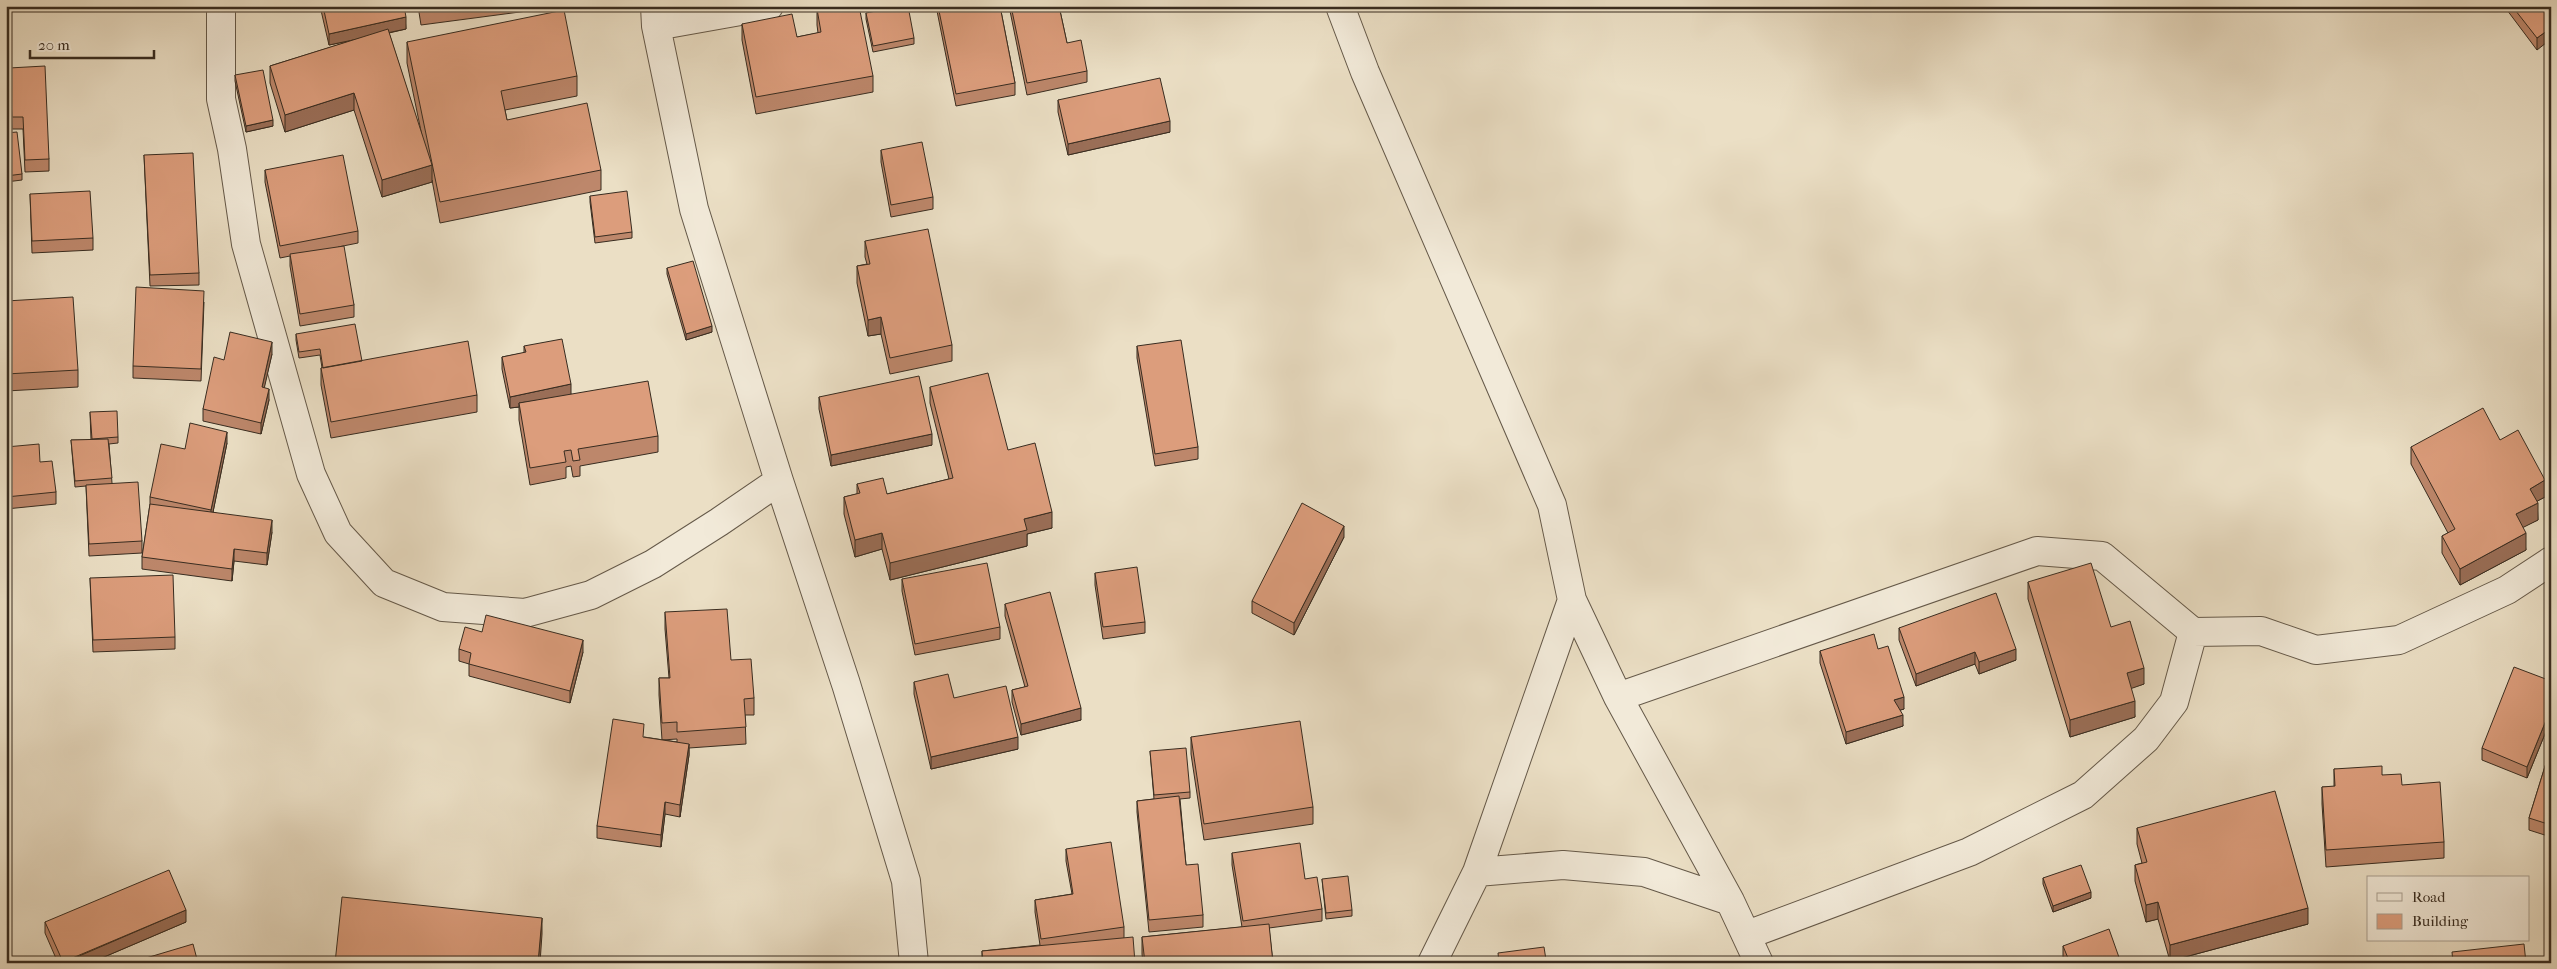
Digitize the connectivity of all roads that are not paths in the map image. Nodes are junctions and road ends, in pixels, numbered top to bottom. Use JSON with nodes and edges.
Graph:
{"nodes":[{"id":1,"x":221,"y":6,"type":"edge"},
{"id":2,"x":769,"y":6,"type":"edge"},
{"id":3,"x":1340,"y":6,"type":"edge"},
{"id":4,"x":655,"y":16,"type":"edge"},
{"id":5,"x":779,"y":481,"type":"junction"},
{"id":6,"x":2551,"y":561,"type":"edge"},
{"id":7,"x":1572,"y":600,"type":"junction"},
{"id":8,"x":2193,"y":632,"type":"junction"},
{"id":9,"x":1618,"y":697,"type":"junction"},
{"id":10,"x":1477,"y":872,"type":"junction"},
{"id":11,"x":1730,"y":901,"type":"junction"},
{"id":12,"x":1747,"y":934,"type":"junction"},
{"id":13,"x":914,"y":963,"type":"edge"},
{"id":14,"x":1432,"y":963,"type":"edge"},
{"id":15,"x":1759,"y":963,"type":"edge"}],
"edges":[{"from":1,"to":5,"type":"street"},
{"from":2,"to":4,"type":"street"},
{"from":3,"to":7,"type":"street"},
{"from":4,"to":5,"type":"street"},
{"from":5,"to":13,"type":"street"},
{"from":6,"to":8,"type":"street"},
{"from":7,"to":9,"type":"street"},
{"from":7,"to":10,"type":"street"},
{"from":8,"to":9,"type":"street"},
{"from":8,"to":12,"type":"street"},
{"from":9,"to":11,"type":"street"},
{"from":10,"to":11,"type":"street"},
{"from":10,"to":14,"type":"street"},
{"from":11,"to":12,"type":"street"},
{"from":12,"to":15,"type":"street"}]}
